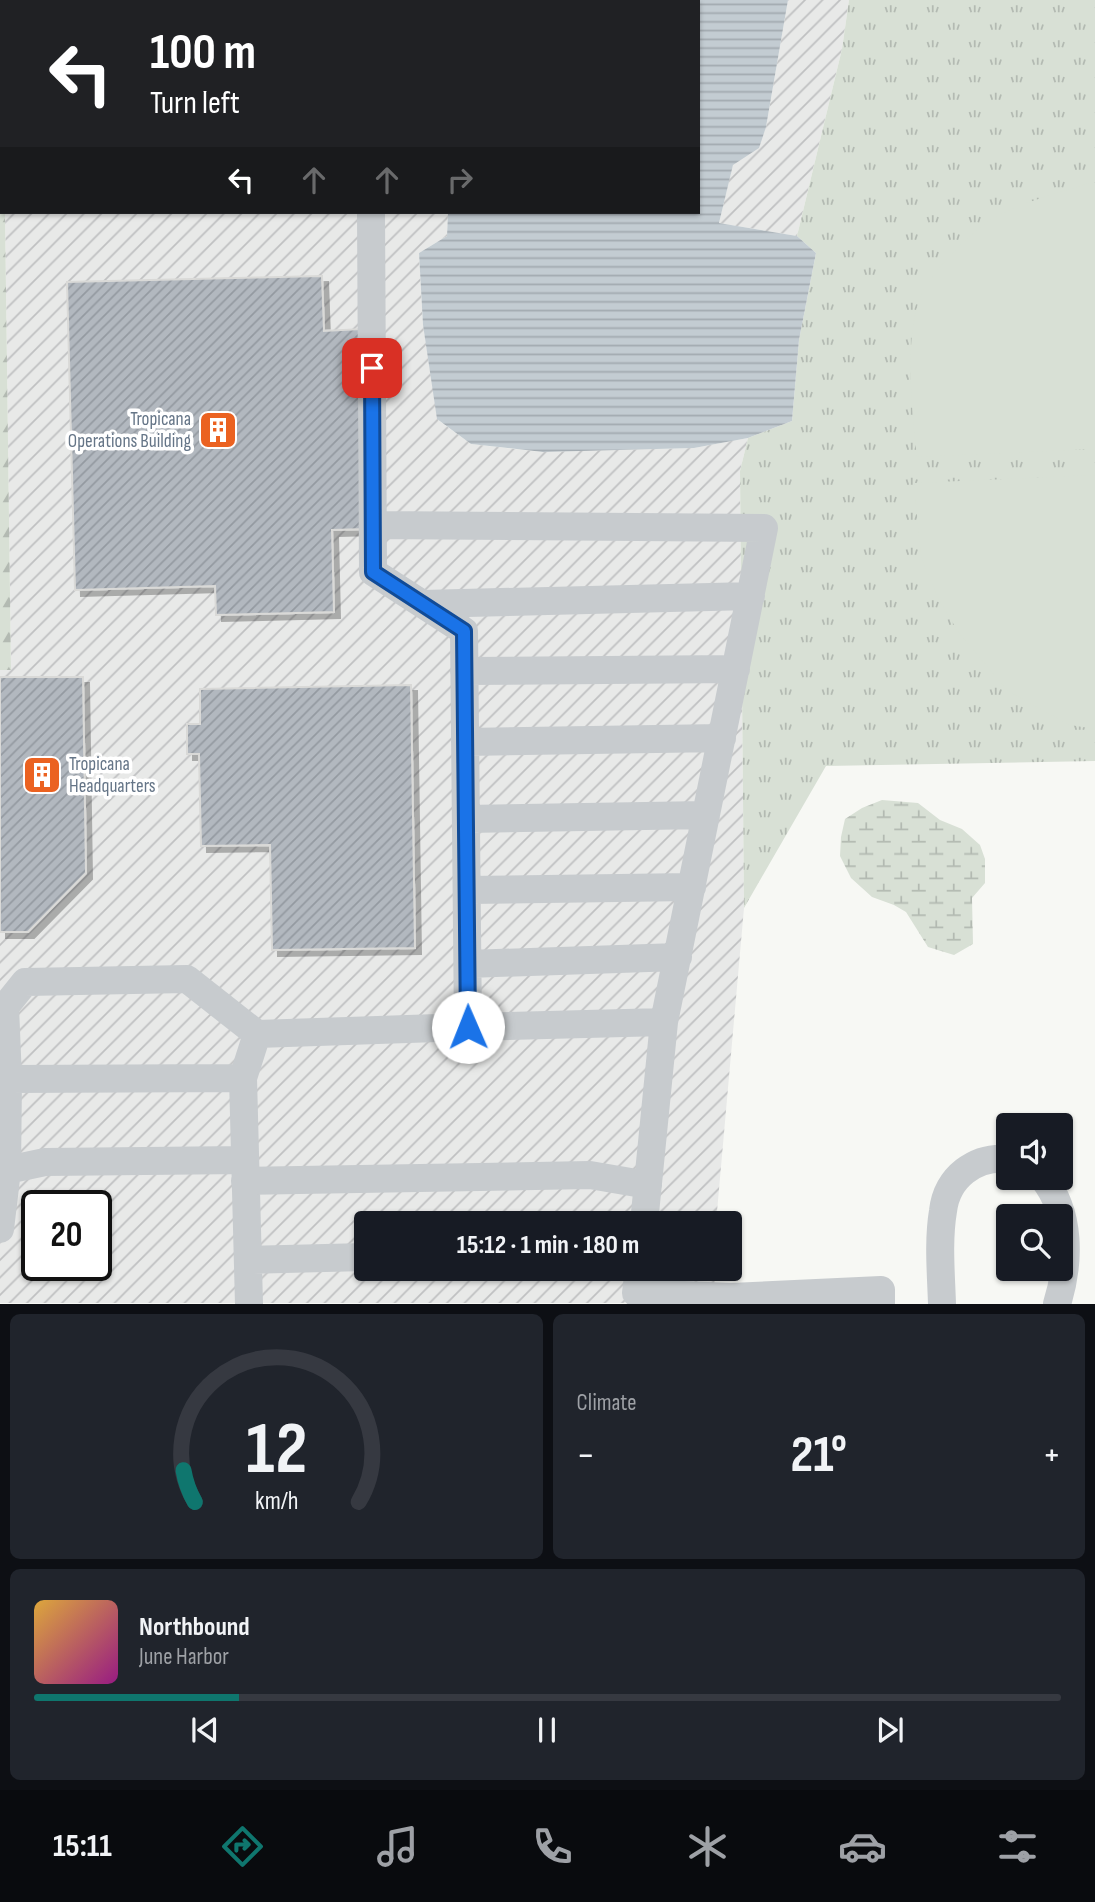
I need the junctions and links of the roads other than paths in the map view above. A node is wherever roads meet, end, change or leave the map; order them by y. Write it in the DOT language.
graph roads {
  1 [pos="371,214"];
  2 [pos="373,525"];
  3 [pos="751,596"];
  4 [pos="423,604"];
  5 [pos="736,669"];
  6 [pos="464,671"];
  7 [pos="722,738"];
  8 [pos="465,743"];
  9 [pos="706,815"];
  10 [pos="466,819"];
  11 [pos="692,887"];
  12 [pos="467,890"];
  13 [pos="678,957"];
  14 [pos="468,964"];
  15 [pos="664,1022"];
  16 [pos="468,1027"];
  17 [pos="257,1034"];
  18 [pos="243,1078"];
  19 [pos="8,1079"];
  20 [pos="996,1159"];
  21 [pos="244,1170"];
  22 [pos="4,1171"];
  23 [pos="648,1185"];
  24 [pos="1051,1190"];
  25 [pos="645,1211"];
  26 [pos="0,1229"];
  27 [pos="354,1257"];
  28 [pos="248,1260"];
  29 [pos="637,1288"];
  30 [pos="753,1300"];
  31 [pos="249,1304"];
  32 [pos="881,1304"];
  33 [pos="942,1304"];
  34 [pos="1056,1304"];
  1 -- 2 [label="street"];
  2 -- 3 [label="street"];
  2 -- 4 [label="street"];
  3 -- 4 [label="street"];
  3 -- 5 [label="street"];
  4 -- 6 [label="street"];
  5 -- 6 [label="street"];
  5 -- 7 [label="street"];
  6 -- 8 [label="street"];
  7 -- 8 [label="street"];
  7 -- 9 [label="street"];
  8 -- 10 [label="street"];
  9 -- 10 [label="street"];
  9 -- 11 [label="street"];
  10 -- 12 [label="street"];
  11 -- 12 [label="street"];
  11 -- 13 [label="street"];
  12 -- 14 [label="street"];
  13 -- 14 [label="street"];
  13 -- 15 [label="street"];
  14 -- 16 [label="street"];
  15 -- 16 [label="street"];
  15 -- 23 [label="street"];
  16 -- 17 [label="street"];
  17 -- 18 [label="street"];
  17 -- 19 [label="street"];
  18 -- 19 [label="street"];
  18 -- 21 [label="street"];
  19 -- 22 [label="street"];
  20 -- 33 [label="street"];
  21 -- 22 [label="street"];
  21 -- 23 [label="street"];
  21 -- 28 [label="street"];
  22 -- 26 [label="street"];
  23 -- 25 [label="street"];
  24 -- 34 [label="street"];
  27 -- 28 [label="street"];
  28 -- 31 [label="street"];
  29 -- 30 [label="street"];
  30 -- 32 [label="street"];
}
